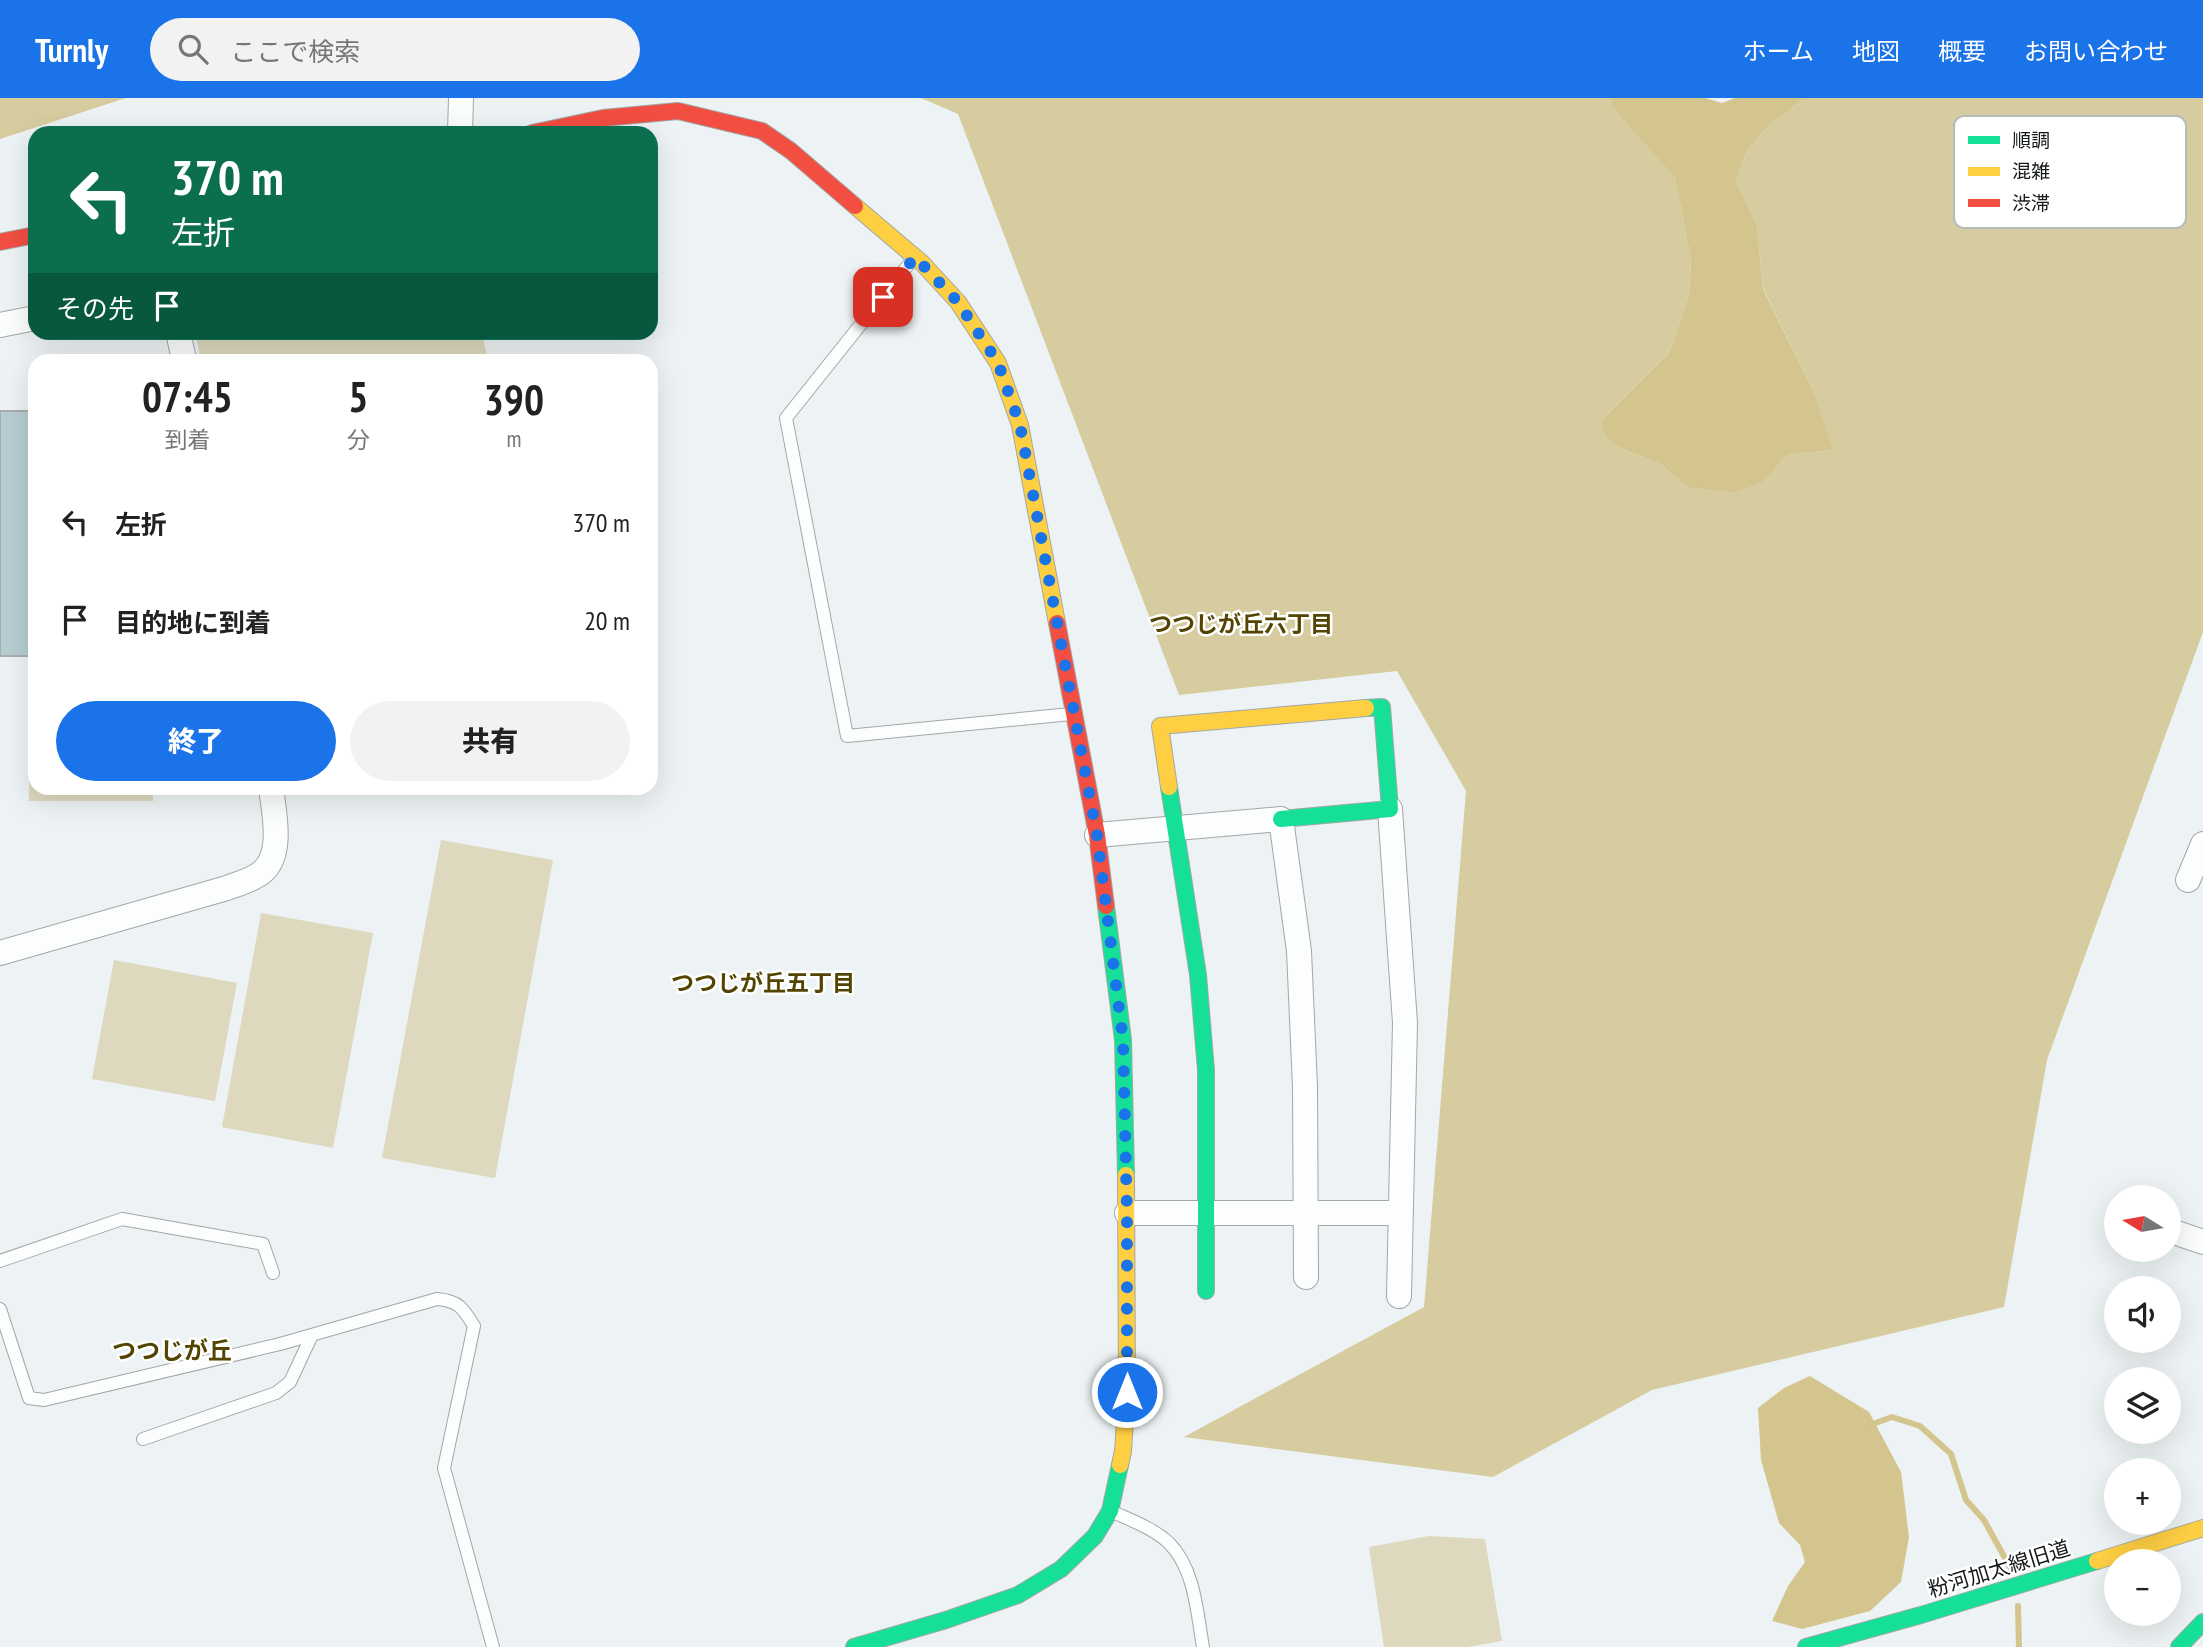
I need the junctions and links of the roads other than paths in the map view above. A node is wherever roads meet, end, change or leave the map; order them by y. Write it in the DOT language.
graph roads {
  1 [pos="461,98"];
  2 [pos="460,126"];
  3 [pos="565,126"];
  4 [pos="28,236"];
  5 [pos="0,242"];
  6 [pos="915,257"];
  7 [pos="28,319"];
  8 [pos="0,325"];
  9 [pos="1075,713"];
  10 [pos="272,795"];
  11 [pos="1390,809"];
  12 [pos="1281,819"];
  13 [pos="1175,828"];
  14 [pos="1097,835"];
  15 [pos="2203,844"];
  16 [pos="2188,880"];
  17 [pos="0,953"];
  18 [pos="1127,1213"];
  19 [pos="1207,1213"];
  20 [pos="1306,1213"];
  21 [pos="1400,1213"];
  22 [pos="2181,1234"];
  23 [pos="2203,1242"];
  24 [pos="0,1261"];
  25 [pos="274,1273"];
  26 [pos="1306,1277"];
  27 [pos="1206,1292"];
  28 [pos="1399,1296"];
  29 [pos="0,1308"];
  30 [pos="312,1335"];
  31 [pos="143,1439"];
  32 [pos="1110,1511"];
  33 [pos="2203,1528"];
  34 [pos="2182,1535"];
  35 [pos="2203,1543"];
  36 [pos="2203,1622"];
  37 [pos="493,1647"];
  38 [pos="854,1647"];
  39 [pos="1203,1647"];
  40 [pos="1806,1647"];
  41 [pos="2179,1647"];
  1 -- 2 [label="street"];
  3 -- 6 [label="street"];
  4 -- 5 [label="street"];
  6 -- 9 [label="street"];
  6 -- 9 [label="lane"];
  7 -- 8 [label="street"];
  9 -- 14 [label="street"];
  10 -- 17 [label="street"];
  11 -- 12 [label="street"];
  11 -- 13 [label="street"];
  11 -- 21 [label="street"];
  12 -- 13 [label="street"];
  12 -- 20 [label="street"];
  13 -- 14 [label="street"];
  13 -- 19 [label="street"];
  14 -- 18 [label="street"];
  15 -- 16 [label="street"];
  18 -- 19 [label="street"];
  18 -- 32 [label="street"];
  19 -- 20 [label="street"];
  19 -- 27 [label="street"];
  20 -- 21 [label="street"];
  20 -- 26 [label="street"];
  21 -- 28 [label="street"];
  22 -- 23 [label="street"];
  24 -- 25 [label="lane"];
  29 -- 30 [label="lane"];
  30 -- 31 [label="lane"];
  30 -- 37 [label="lane"];
  32 -- 38 [label="street"];
  32 -- 39 [label="lane"];
  33 -- 34 [label="street, 粉河加太線旧道"];
  34 -- 35 [label="street"];
  34 -- 40 [label="street, 粉河加太線旧道"];
  36 -- 41 [label="street"];
}
